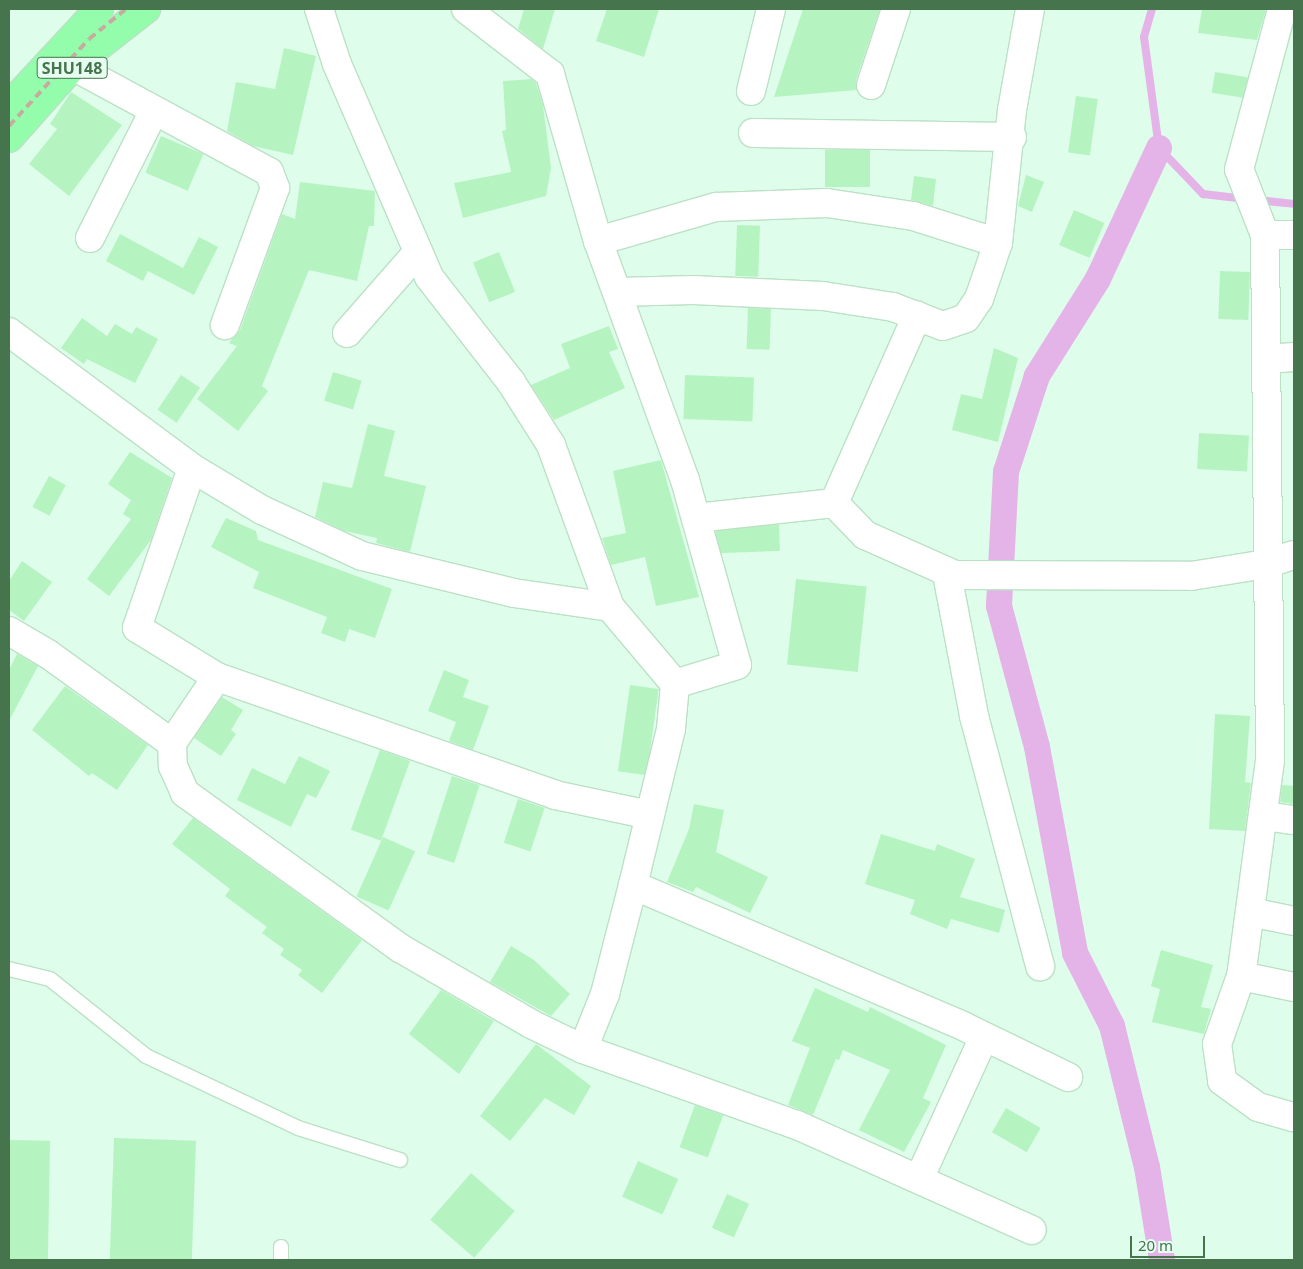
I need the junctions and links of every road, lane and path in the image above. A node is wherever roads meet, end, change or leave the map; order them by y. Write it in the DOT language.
graph roads {
  1 [pos="100,9"];
  2 [pos="146,9"];
  3 [pos="319,9"];
  4 [pos="466,9"];
  5 [pos="771,9"];
  6 [pos="896,9"];
  7 [pos="1030,9"];
  8 [pos="1282,9"];
  9 [pos="73,66"];
  10 [pos="871,85"];
  11 [pos="751,91"];
  12 [pos="11,102"];
  13 [pos="153,112"];
  14 [pos="753,133"];
  15 [pos="1012,137"];
  16 [pos="9,138"];
  17 [pos="1265,235"];
  18 [pos="1294,235"];
  19 [pos="90,238"];
  20 [pos="598,240"];
  21 [pos="998,243"];
  22 [pos="418,252"];
  23 [pos="617,292"];
  24 [pos="917,316"];
  25 [pos="225,325"];
  26 [pos="348,333"];
  27 [pos="12,339"];
  28 [pos="1294,357"];
  29 [pos="1266,359"];
  30 [pos="192,468"];
  31 [pos="834,503"];
  32 [pos="696,518"];
  33 [pos="1294,555"];
  34 [pos="1266,564"];
  35 [pos="951,575"];
  36 [pos="610,607"];
  37 [pos="9,631"];
  38 [pos="217,677"];
  39 [pos="675,684"];
  40 [pos="172,744"];
  41 [pos="1282,761"];
  42 [pos="650,815"];
  43 [pos="1264,816"];
  44 [pos="1294,820"];
  45 [pos="633,885"];
  46 [pos="1250,912"];
  47 [pos="1294,921"];
  48 [pos="1040,966"];
  49 [pos="9,969"];
  50 [pos="1241,976"];
  51 [pos="1294,987"];
  52 [pos="984,1036"];
  53 [pos="583,1049"];
  54 [pos="1068,1077"];
  55 [pos="1294,1117"];
  56 [pos="400,1160"];
  57 [pos="919,1179"];
  58 [pos="1032,1230"];
  1 -- 12 [label="highway, SHU148"];
  2 -- 9 [label="highway, SHU148"];
  3 -- 22 [label="street"];
  4 -- 20 [label="street"];
  5 -- 11 [label="street"];
  6 -- 10 [label="street"];
  7 -- 15 [label="street"];
  8 -- 17 [label="street"];
  9 -- 13 [label="street"];
  9 -- 16 [label="highway, SHU148"];
  13 -- 19 [label="street"];
  13 -- 25 [label="street"];
  14 -- 15 [label="street"];
  15 -- 21 [label="street"];
  17 -- 18 [label="street"];
  17 -- 29 [label="street"];
  20 -- 21 [label="street"];
  20 -- 23 [label="street"];
  21 -- 24 [label="street"];
  22 -- 26 [label="street"];
  22 -- 36 [label="street"];
  23 -- 24 [label="street"];
  23 -- 32 [label="street"];
  24 -- 31 [label="street"];
  27 -- 30 [label="street"];
  28 -- 29 [label="street"];
  29 -- 34 [label="street"];
  30 -- 36 [label="street"];
  30 -- 38 [label="street"];
  31 -- 32 [label="street"];
  31 -- 35 [label="street"];
  32 -- 39 [label="street"];
  33 -- 34 [label="street"];
  34 -- 35 [label="street"];
  34 -- 41 [label="street"];
  35 -- 48 [label="street"];
  36 -- 39 [label="street"];
  37 -- 40 [label="street"];
  38 -- 40 [label="street"];
  38 -- 42 [label="street"];
  39 -- 42 [label="street"];
  40 -- 53 [label="street"];
  41 -- 43 [label="street"];
  42 -- 45 [label="street"];
  43 -- 44 [label="street"];
  43 -- 46 [label="street"];
  45 -- 52 [label="street"];
  45 -- 53 [label="street"];
  46 -- 47 [label="street"];
  46 -- 50 [label="street"];
  49 -- 56 [label="lane"];
  50 -- 51 [label="street"];
  50 -- 55 [label="street"];
  52 -- 54 [label="street"];
  52 -- 57 [label="street"];
  53 -- 57 [label="street"];
  57 -- 58 [label="street"];
}
